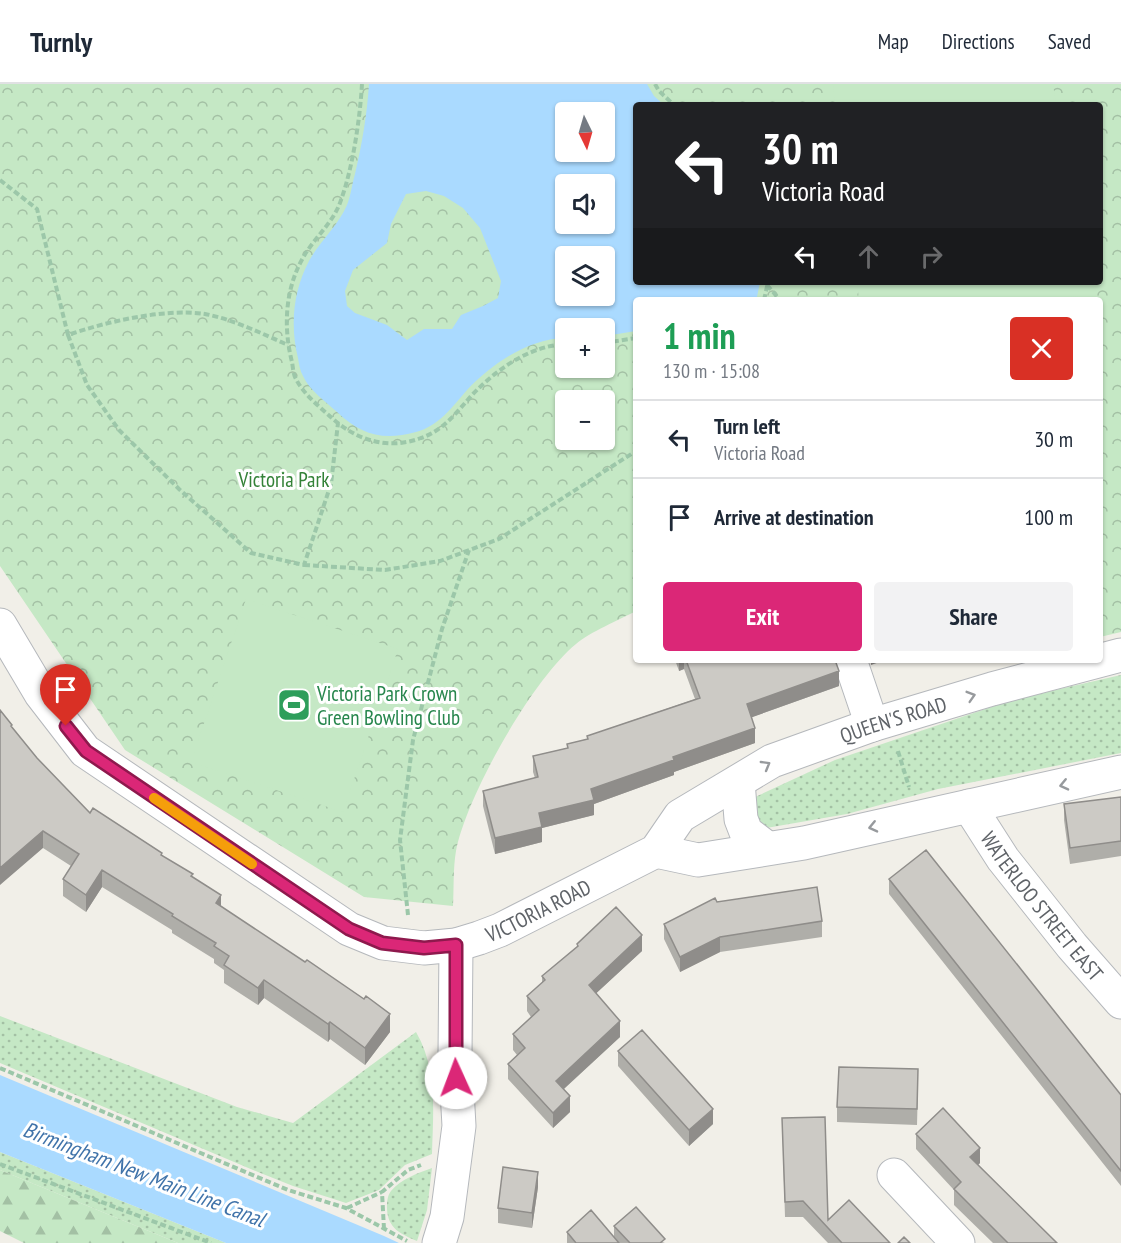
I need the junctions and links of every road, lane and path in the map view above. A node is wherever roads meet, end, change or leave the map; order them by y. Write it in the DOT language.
graph roads {
  1 [pos="362,84"];
  2 [pos="655,84"];
  3 [pos="671,102"];
  4 [pos="0,180"];
  5 [pos="769,285"];
  6 [pos="778,297"];
  7 [pos="68,336"];
  8 [pos="633,339"];
  9 [pos="615,342"];
  10 [pos="288,345"];
  11 [pos="555,346"];
  12 [pos="338,423"];
  13 [pos="633,453"];
  14 [pos="469,550"];
  15 [pos="304,565"];
  16 [pos="0,626"];
  17 [pos="1121,655"];
  18 [pos="1103,660"];
  19 [pos="851,663"];
  20 [pos="1091,663"];
  21 [pos="872,725"];
  22 [pos="1121,772"];
  23 [pos="738,782"];
  24 [pos="969,806"];
  25 [pos="680,816"];
  26 [pos="918,816"];
  27 [pos="767,848"];
  28 [pos="656,851"];
  29 [pos="408,915"];
  30 [pos="456,945"];
  31 [pos="1121,1002"];
  32 [pos="0,1068"];
  33 [pos="424,1163"];
  34 [pos="0,1164"];
  35 [pos="894,1175"];
  36 [pos="382,1192"];
  37 [pos="346,1208"];
  38 [pos="384,1230"];
  39 [pos="443,1230"];
  40 [pos="211,1243"];
  41 [pos="411,1243"];
  42 [pos="958,1243"];
  1 -- 10 [label="path"];
  2 -- 3 [label="path"];
  4 -- 7 [label="path"];
  5 -- 6 [label="path"];
  7 -- 10 [label="path"];
  7 -- 15 [label="path"];
  8 -- 9 [label="path"];
  10 -- 12 [label="path"];
  11 -- 12 [label="path"];
  12 -- 15 [label="path"];
  13 -- 14 [label="path"];
  14 -- 15 [label="path"];
  14 -- 29 [label="path"];
  16 -- 30 [label="street, VICTORIA ROAD"];
  18 -- 17 [label="street, QUEEN'S ROAD, one-way"];
  19 -- 21 [label="street"];
  21 -- 20 [label="street, QUEEN'S ROAD, one-way"];
  23 -- 21 [label="street, QUEEN'S ROAD, one-way"];
  21 -- 26 [label="path"];
  22 -- 24 [label="street, one-way"];
  23 -- 25 [label="street, QUEEN'S ROAD"];
  23 -- 27 [label="street"];
  24 -- 26 [label="street"];
  24 -- 31 [label="street, WATERLOO STREET EAST"];
  25 -- 28 [label="street, VICTORIA ROAD"];
  26 -- 27 [label="street, one-way"];
  27 -- 28 [label="street"];
  28 -- 30 [label="street, VICTORIA ROAD"];
  30 -- 39 [label="street"];
  32 -- 37 [label="path"];
  33 -- 36 [label="path"];
  34 -- 40 [label="path"];
  35 -- 42 [label="street"];
  36 -- 37 [label="path"];
  36 -- 38 [label="path"];
  37 -- 38 [label="path"];
  38 -- 41 [label="path"];
}
